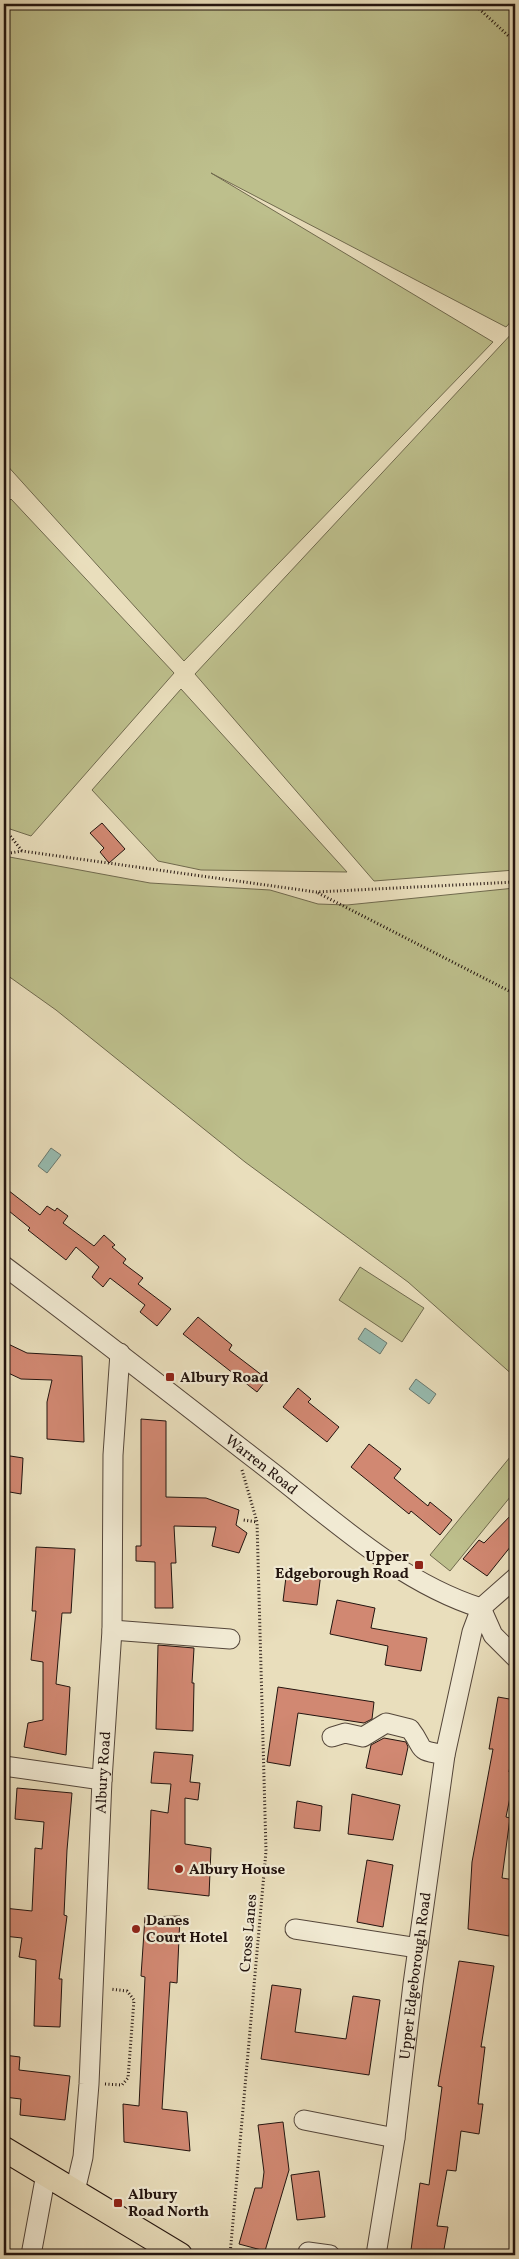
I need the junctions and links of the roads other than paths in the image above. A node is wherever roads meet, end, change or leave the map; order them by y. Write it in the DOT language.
graph roads {
  1 [pos="7,1276"];
  2 [pos="120,1352"];
  3 [pos="515,1578"];
  4 [pos="481,1608"];
  5 [pos="112,1630"];
  6 [pos="230,1639"];
  7 [pos="515,1657"];
  8 [pos="332,1738"];
  9 [pos="445,1755"];
  10 [pos="4,1766"];
  11 [pos="102,1780"];
  12 [pos="295,1929"];
  13 [pos="418,1948"];
  14 [pos="304,2120"];
  15 [pos="395,2138"];
  16 [pos="4,2149"];
  17 [pos="46,2174"];
  18 [pos="75,2191"];
  19 [pos="308,2252"];
  20 [pos="31,2255"];
  21 [pos="180,2255"];
  22 [pos="330,2255"];
  23 [pos="376,2255"];
  1 -- 2 [label="street, Warren Road"];
  2 -- 4 [label="street, Warren Road"];
  2 -- 5 [label="street, Albury Road"];
  3 -- 4 [label="street"];
  4 -- 7 [label="street"];
  4 -- 9 [label="street, Upper Edgeborough Road"];
  5 -- 6 [label="street"];
  5 -- 11 [label="street, Albury Road"];
  8 -- 9 [label="street"];
  9 -- 13 [label="street, Upper Edgeborough Road"];
  10 -- 11 [label="street"];
  11 -- 18 [label="street, Albury Road"];
  12 -- 13 [label="street"];
  13 -- 15 [label="street, Upper Edgeborough Road"];
  14 -- 15 [label="street"];
  15 -- 23 [label="street, Upper Edgeborough Road"];
  16 -- 17 [label="main road"];
  17 -- 18 [label="main road"];
  17 -- 20 [label="street"];
  18 -- 21 [label="main road"];
  19 -- 22 [label="street"];
}
